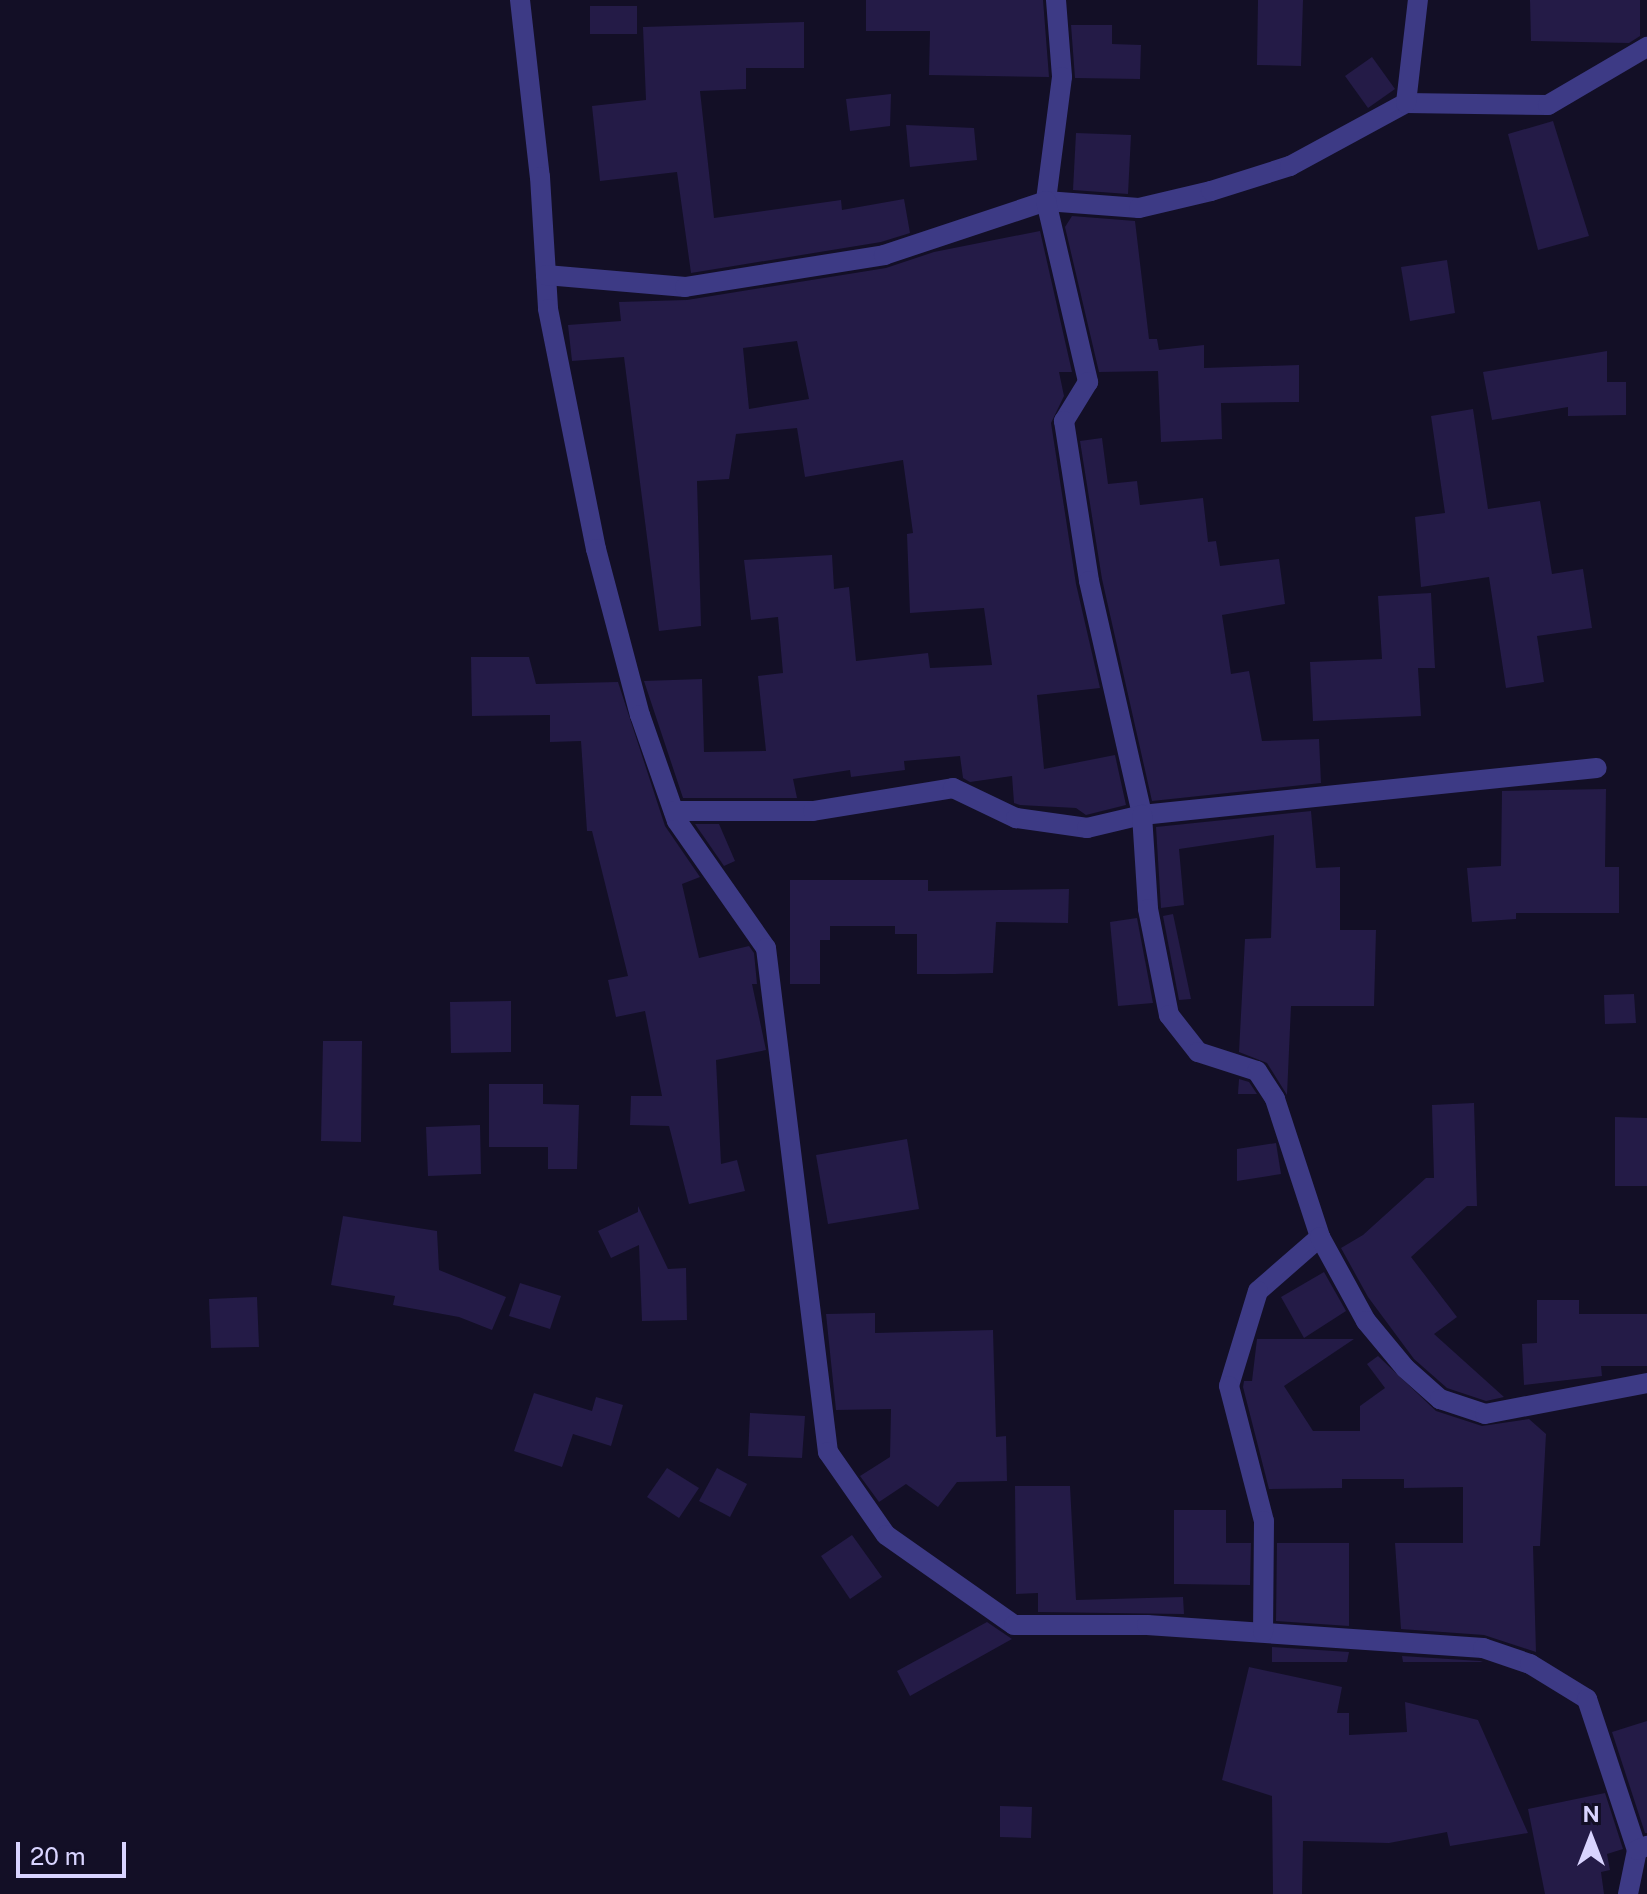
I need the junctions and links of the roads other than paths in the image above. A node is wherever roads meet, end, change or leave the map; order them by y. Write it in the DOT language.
graph roads {
  1 [pos="520,0"];
  2 [pos="1056,0"];
  3 [pos="1418,0"];
  4 [pos="1647,47"];
  5 [pos="1406,103"];
  6 [pos="1046,201"];
  7 [pos="546,275"];
  8 [pos="1597,768"];
  9 [pos="674,811"];
  10 [pos="1142,815"];
  11 [pos="1320,1237"];
  12 [pos="1647,1383"];
  13 [pos="1263,1632"];
  14 [pos="1642,1848"];
  15 [pos="1628,1894"];
  1 -- 7 [label="street"];
  2 -- 6 [label="street"];
  3 -- 5 [label="street"];
  4 -- 5 [label="street"];
  5 -- 6 [label="street"];
  6 -- 7 [label="street"];
  6 -- 10 [label="street"];
  7 -- 9 [label="street"];
  8 -- 10 [label="street"];
  9 -- 10 [label="street"];
  9 -- 13 [label="street"];
  10 -- 11 [label="street"];
  11 -- 12 [label="street"];
  11 -- 13 [label="street"];
  13 -- 14 [label="street"];
  14 -- 15 [label="street"];
}
